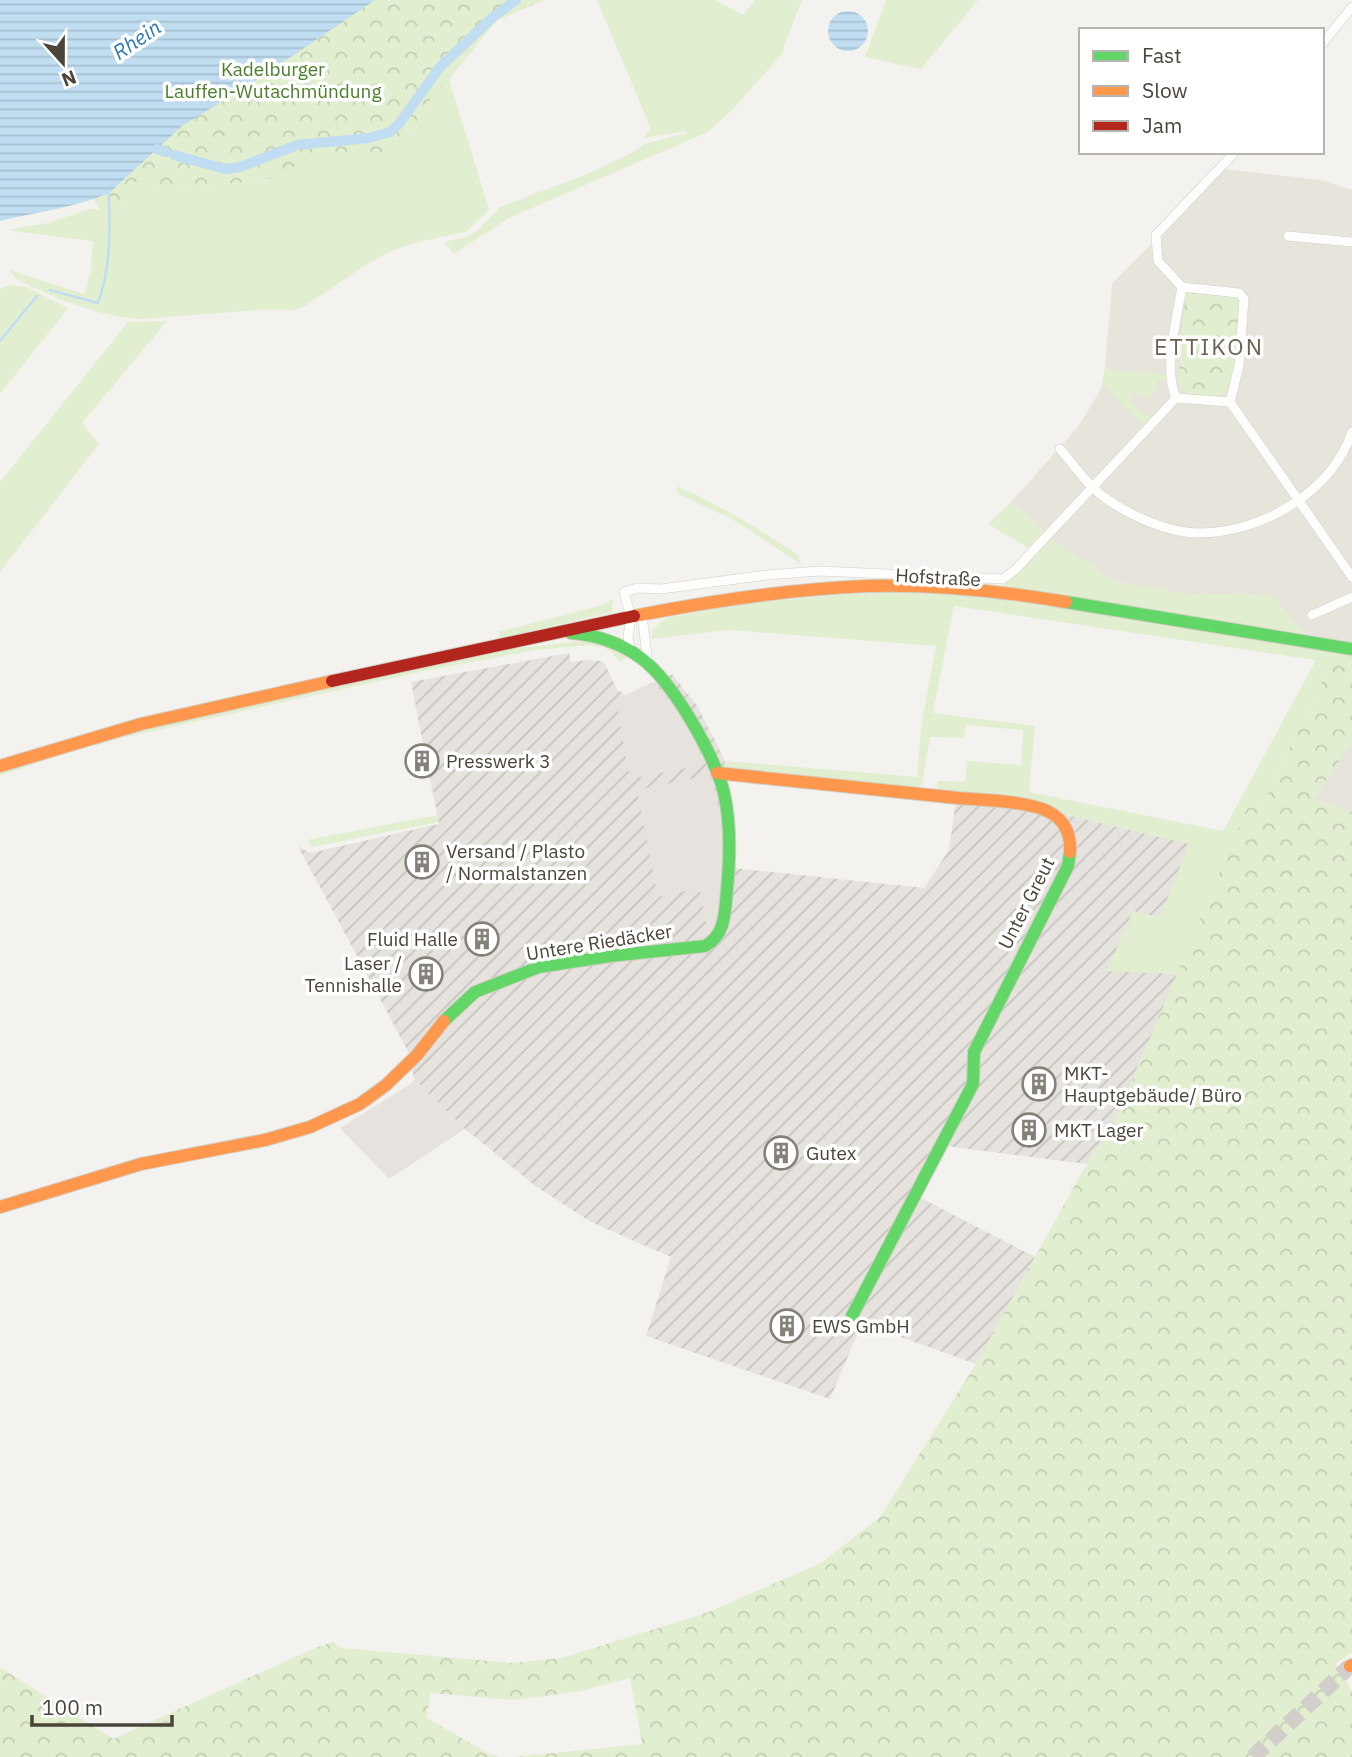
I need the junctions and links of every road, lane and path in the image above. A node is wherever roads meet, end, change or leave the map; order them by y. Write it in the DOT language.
graph roads {
  1 [pos="1352,7"];
  2 [pos="1324,42"];
  3 [pos="1232,154"];
  4 [pos="1288,236"];
  5 [pos="1352,242"];
  6 [pos="1182,287"];
  7 [pos="1176,398"];
  8 [pos="1230,402"];
  9 [pos="1352,432"];
  10 [pos="1060,449"];
  11 [pos="1093,486"];
  12 [pos="1298,500"];
  13 [pos="1352,577"];
  14 [pos="1352,597"];
  15 [pos="1312,615"];
  16 [pos="636,616"];
  17 [pos="561,631"];
  18 [pos="1352,649"];
  19 [pos="631,654"];
  20 [pos="648,664"];
  21 [pos="0,766"];
  22 [pos="717,773"];
  23 [pos="0,1207"];
  24 [pos="852,1316"];
  1 -- 2 [label="street"];
  3 -- 6 [label="street"];
  4 -- 5 [label="street"];
  6 -- 7 [label="street"];
  6 -- 8 [label="street"];
  7 -- 8 [label="street"];
  7 -- 11 [label="street, Hofstraße"];
  8 -- 12 [label="street"];
  9 -- 12 [label="street"];
  10 -- 11 [label="street"];
  11 -- 12 [label="street"];
  11 -- 16 [label="street, Hofstraße"];
  12 -- 13 [label="street"];
  14 -- 15 [label="street"];
  16 -- 17 [label="street"];
  16 -- 18 [label="street"];
  16 -- 19 [label="street"];
  16 -- 20 [label="street, Untere Riedäcker"];
  17 -- 19 [label="street, Untere Riedäcker"];
  17 -- 21 [label="street"];
  19 -- 20 [label="street, Untere Riedäcker"];
  20 -- 22 [label="street, Untere Riedäcker"];
  22 -- 23 [label="street, Untere Riedäcker"];
  22 -- 24 [label="street, Unter Greut"];
}
